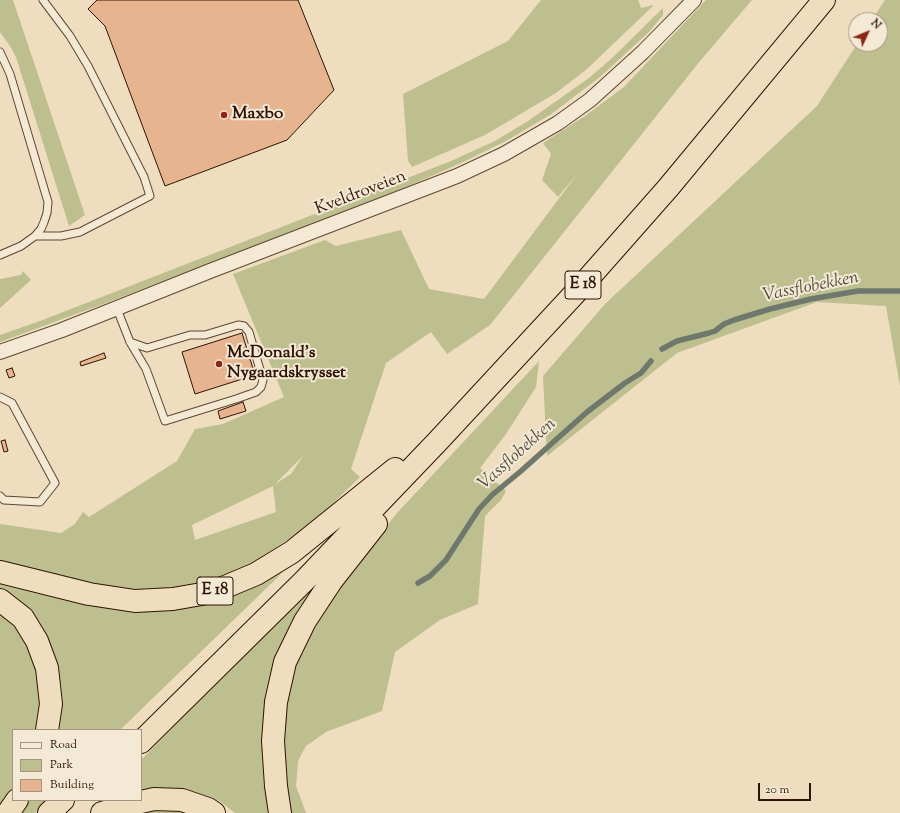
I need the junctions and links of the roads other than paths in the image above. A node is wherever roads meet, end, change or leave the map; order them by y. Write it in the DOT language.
graph roads {
  1 [pos="43,0"];
  2 [pos="694,0"];
  3 [pos="810,0"];
  4 [pos="824,0"];
  5 [pos="0,52"];
  6 [pos="35,236"];
  7 [pos="0,255"];
  8 [pos="117,309"];
  9 [pos="130,342"];
  10 [pos="0,352"];
  11 [pos="0,397"];
  12 [pos="438,441"];
  13 [pos="395,469"];
  14 [pos="0,496"];
  15 [pos="0,572"];
  16 [pos="0,600"];
  17 [pos="47,729"];
  18 [pos="137,729"];
  19 [pos="142,741"];
  20 [pos="16,801"];
  21 [pos="62,801"];
  22 [pos="79,801"];
  23 [pos="8,813"];
  24 [pos="49,813"];
  25 [pos="66,813"];
  26 [pos="102,813"];
  27 [pos="214,813"];
  28 [pos="280,813"];
  1 -- 6 [label="lane"];
  2 -- 8 [label="street, Kveldroveien"];
  3 -- 13 [label="highway, E 18"];
  4 -- 12 [label="highway, E 18"];
  5 -- 6 [label="lane"];
  6 -- 7 [label="lane"];
  8 -- 9 [label="lane"];
  8 -- 10 [label="street, Kveldroveien"];
  9 -- 9 [label="lane"];
  11 -- 14 [label="lane"];
  12 -- 19 [label="highway, E 18"];
  12 -- 28 [label="highway, E 18"];
  13 -- 15 [label="highway, E 18"];
  13 -- 18 [label="highway, E 18"];
  16 -- 17 [label="highway"];
  20 -- 23 [label="highway"];
  21 -- 24 [label="highway"];
  22 -- 25 [label="highway"];
  26 -- 27 [label="highway"];
}
